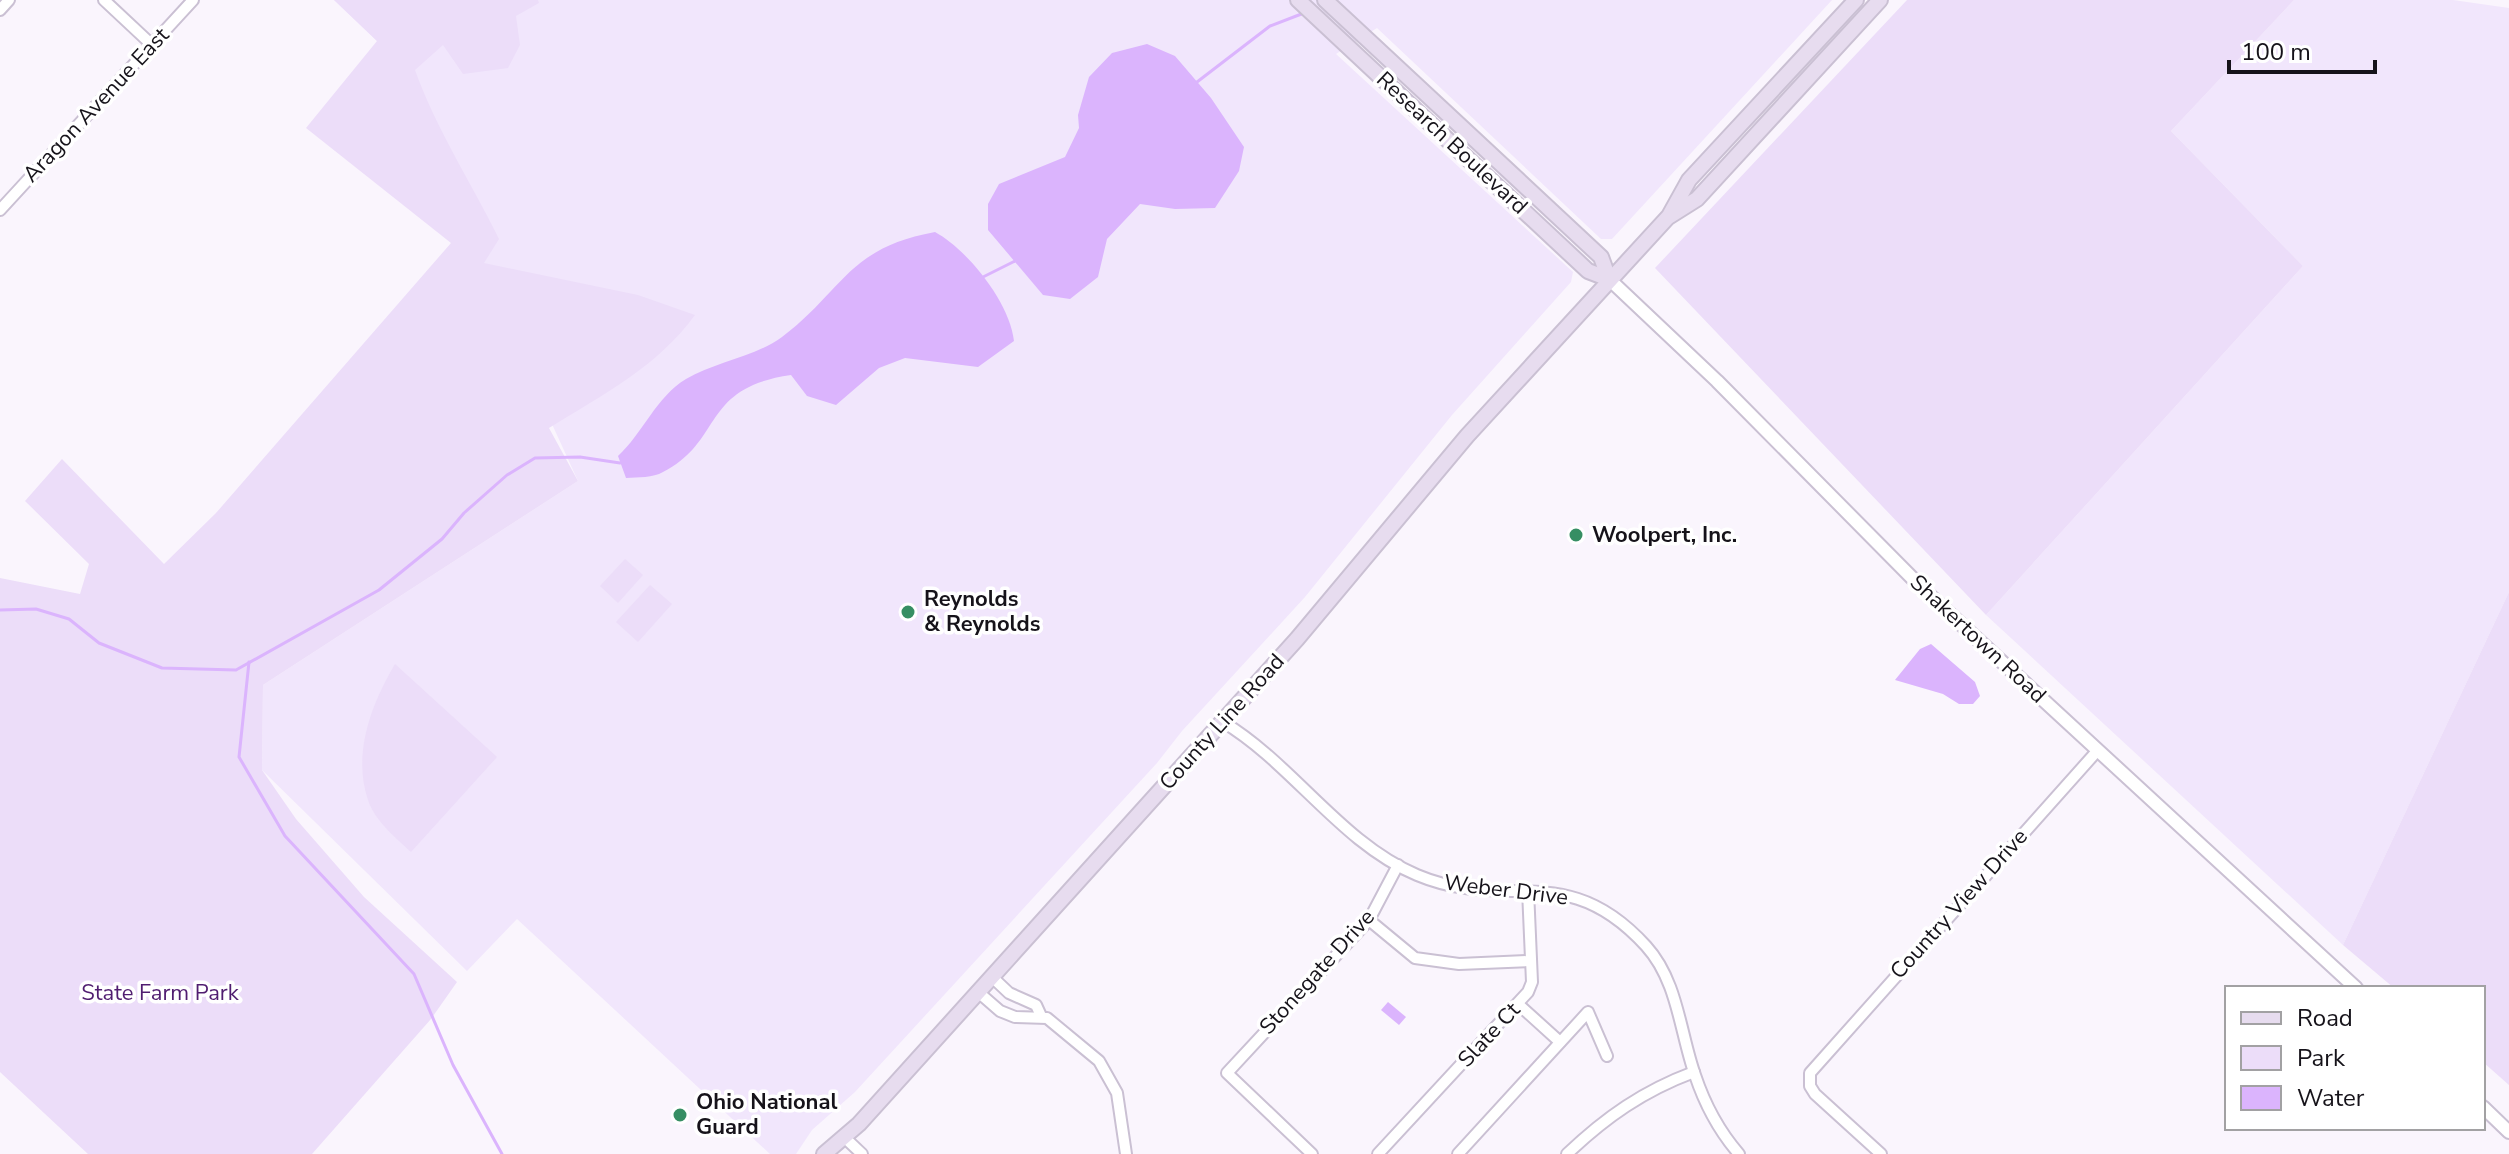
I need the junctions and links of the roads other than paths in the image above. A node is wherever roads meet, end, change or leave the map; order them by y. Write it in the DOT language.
graph roads {
  1 [pos="9,0"];
  2 [pos="104,0"];
  3 [pos="193,0"];
  4 [pos="1298,0"];
  5 [pos="1325,0"];
  6 [pos="1856,0"];
  7 [pos="1880,0"];
  8 [pos="0,10"];
  9 [pos="1838,19"];
  10 [pos="1851,32"];
  11 [pos="151,44"];
  12 [pos="0,210"];
  13 [pos="1669,216"];
  14 [pos="1609,279"];
  15 [pos="1223,722"];
  16 [pos="2098,750"];
  17 [pos="1398,865"];
  18 [pos="1528,890"];
  19 [pos="1369,920"];
  20 [pos="1529,961"];
  21 [pos="991,976"];
  22 [pos="2354,986"];
  23 [pos="977,991"];
  24 [pos="1518,1004"];
  25 [pos="1041,1016"];
  26 [pos="1560,1042"];
  27 [pos="1607,1056"];
  28 [pos="1694,1072"];
  29 [pos="2485,1109"];
  30 [pos="2509,1132"];
  31 [pos="843,1136"];
  32 [pos="824,1154"];
  33 [pos="862,1154"];
  34 [pos="1126,1154"];
  35 [pos="1312,1154"];
  36 [pos="1378,1154"];
  37 [pos="1458,1154"];
  38 [pos="1567,1154"];
  39 [pos="1739,1154"];
  40 [pos="1881,1154"];
  1 -- 8 [label="street"];
  2 -- 11 [label="street"];
  3 -- 11 [label="street, Aragon Avenue East"];
  4 -- 14 [label="main road, Research Boulevard"];
  5 -- 14 [label="main road, Research Boulevard"];
  6 -- 9 [label="main road"];
  7 -- 10 [label="main road"];
  9 -- 10 [label="main road"];
  9 -- 13 [label="main road"];
  10 -- 13 [label="main road"];
  11 -- 12 [label="street, Aragon Avenue East"];
  13 -- 14 [label="main road"];
  14 -- 15 [label="main road, County Line Road"];
  14 -- 16 [label="street, Shakertown Road"];
  15 -- 17 [label="street, Weber Drive"];
  15 -- 21 [label="main road, County Line Road"];
  16 -- 22 [label="street, Shakertown Road"];
  16 -- 40 [label="street, Country View Drive"];
  17 -- 18 [label="street, Weber Drive"];
  17 -- 19 [label="street, Stonegate Drive"];
  18 -- 20 [label="street, Slate Ct"];
  18 -- 28 [label="street, Weber Drive"];
  19 -- 20 [label="street"];
  19 -- 35 [label="street, Stonegate Drive"];
  20 -- 24 [label="street, Slate Ct"];
  21 -- 23 [label="main road, County Line Road"];
  21 -- 25 [label="street"];
  23 -- 25 [label="street"];
  23 -- 31 [label="main road, County Line Road"];
  24 -- 26 [label="street"];
  24 -- 36 [label="street, Slate Ct"];
  25 -- 34 [label="street"];
  26 -- 27 [label="street"];
  26 -- 37 [label="street"];
  28 -- 38 [label="street"];
  28 -- 39 [label="street, Weber Drive"];
  29 -- 30 [label="street"];
  31 -- 32 [label="main road, County Line Road"];
  31 -- 33 [label="street"];
}
